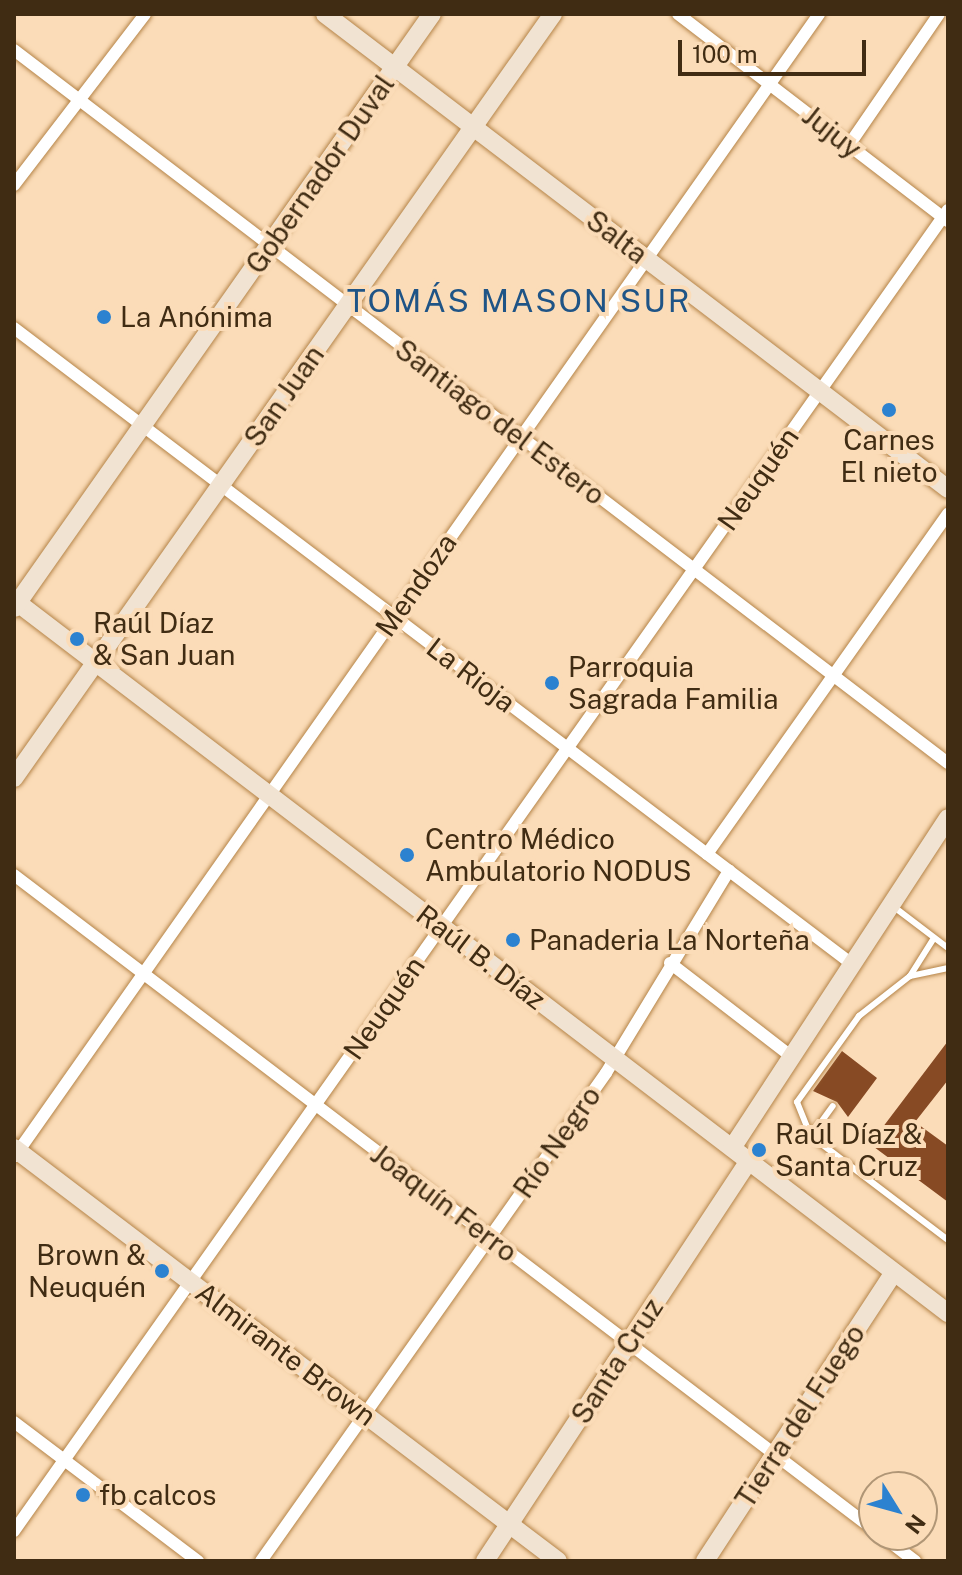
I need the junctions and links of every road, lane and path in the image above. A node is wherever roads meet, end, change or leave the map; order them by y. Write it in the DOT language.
graph roads {
  1 [pos="145,14"];
  2 [pos="325,14"];
  3 [pos="432,14"];
  4 [pos="553,14"];
  5 [pos="678,14"];
  6 [pos="819,14"];
  7 [pos="939,14"];
  8 [pos="14,50"];
  9 [pos="395,67"];
  10 [pos="770,84"];
  11 [pos="79,100"];
  12 [pos="474,127"];
  13 [pos="849,145"];
  14 [pos="14,185"];
  15 [pos="946,216"];
  16 [pos="269,245"];
  17 [pos="647,259"];
  18 [pos="348,305"];
  19 [pos="14,328"];
  20 [pos="820,391"];
  21 [pos="143,425"];
  22 [pos="520,437"];
  23 [pos="221,485"];
  24 [pos="948,489"];
  25 [pos="948,514"];
  26 [pos="694,569"];
  27 [pos="15,604"];
  28 [pos="394,616"];
  29 [pos="96,662"];
  30 [pos="833,676"];
  31 [pos="567,748"];
  32 [pos="948,763"];
  33 [pos="14,778"];
  34 [pos="269,795"];
  35 [pos="948,818"];
  36 [pos="707,854"];
  37 [pos="729,871"];
  38 [pos="14,875"];
  39 [pos="891,905"];
  40 [pos="441,926"];
  41 [pos="934,938"];
  42 [pos="948,948"];
  43 [pos="670,963"];
  44 [pos="852,964"];
  45 [pos="948,968"];
  46 [pos="143,974"];
  47 [pos="910,976"];
  48 [pos="613,1057"];
  49 [pos="792,1057"];
  50 [pos="317,1106"];
  51 [pos="833,1106"];
  52 [pos="811,1136"];
  53 [pos="732,1148"];
  54 [pos="16,1152"];
  55 [pos="749,1161"];
  56 [pos="490,1237"];
  57 [pos="948,1240"];
  58 [pos="894,1272"];
  59 [pos="192,1283"];
  60 [pos="948,1313"];
  61 [pos="629,1343"];
  62 [pos="365,1414"];
  63 [pos="14,1422"];
  64 [pos="775,1454"];
  65 [pos="65,1460"];
  66 [pos="858,1518"];
  67 [pos="509,1524"];
  68 [pos="14,1531"];
  69 [pos="198,1561"];
  70 [pos="261,1561"];
  71 [pos="485,1561"];
  72 [pos="558,1561"];
  73 [pos="705,1561"];
  1 -- 11 [label="street"];
  2 -- 9 [label="street, Salta"];
  3 -- 9 [label="street, Gobernador Duval"];
  4 -- 12 [label="street, San Juan"];
  5 -- 10 [label="street, Jujuy"];
  6 -- 10 [label="street, Mendoza"];
  7 -- 13 [label="street"];
  8 -- 11 [label="street, Santiago del Estero"];
  9 -- 12 [label="street, Salta"];
  9 -- 16 [label="street, Gobernador Duval"];
  10 -- 13 [label="street, Jujuy"];
  10 -- 17 [label="street, Mendoza"];
  11 -- 14 [label="street"];
  11 -- 16 [label="street, Santiago del Estero"];
  12 -- 17 [label="street, Salta"];
  12 -- 18 [label="street, San Juan"];
  13 -- 15 [label="street, Jujuy"];
  15 -- 20 [label="street, Neuquén"];
  16 -- 18 [label="street, Santiago del Estero"];
  16 -- 21 [label="street, Gobernador Duval"];
  17 -- 20 [label="street, Salta"];
  17 -- 22 [label="street, Mendoza"];
  18 -- 22 [label="street, Santiago del Estero"];
  18 -- 23 [label="street, San Juan"];
  19 -- 21 [label="street, La Rioja"];
  20 -- 24 [label="street, Salta"];
  20 -- 26 [label="street, Neuquén"];
  21 -- 23 [label="street, La Rioja"];
  21 -- 27 [label="street, Gobernador Duval"];
  22 -- 26 [label="street, Santiago del Estero"];
  22 -- 28 [label="street, Mendoza"];
  23 -- 28 [label="street, La Rioja"];
  23 -- 29 [label="street, San Juan"];
  25 -- 30 [label="street"];
  26 -- 30 [label="street, Santiago del Estero"];
  26 -- 31 [label="street, Neuquén"];
  27 -- 29 [label="street, Raúl B. Díaz"];
  28 -- 31 [label="street, La Rioja"];
  28 -- 34 [label="street, Mendoza"];
  29 -- 33 [label="street, San Juan"];
  29 -- 34 [label="street, Raúl B. Díaz"];
  30 -- 32 [label="street, Santiago del Estero"];
  30 -- 36 [label="street"];
  31 -- 36 [label="street, La Rioja"];
  31 -- 40 [label="street, Neuquén"];
  34 -- 40 [label="street, Raúl B. Díaz"];
  34 -- 46 [label="street, Mendoza"];
  35 -- 39 [label="street"];
  36 -- 37 [label="street, La Rioja"];
  37 -- 43 [label="street, Río Negro"];
  37 -- 44 [label="street, La Rioja"];
  38 -- 46 [label="street, Joaquín Ferro"];
  39 -- 41 [label="lane"];
  39 -- 44 [label="street"];
  40 -- 48 [label="street, Raúl B. Díaz"];
  40 -- 50 [label="street, Neuquén"];
  41 -- 42 [label="lane"];
  41 -- 47 [label="lane"];
  43 -- 48 [label="street, Río Negro"];
  43 -- 49 [label="street"];
  44 -- 49 [label="street"];
  45 -- 47 [label="lane"];
  46 -- 50 [label="street, Joaquín Ferro"];
  46 -- 54 [label="street, Mendoza"];
  47 -- 52 [label="lane"];
  48 -- 53 [label="street, Raúl B. Díaz"];
  48 -- 56 [label="street, Río Negro"];
  49 -- 53 [label="street"];
  50 -- 56 [label="street, Joaquín Ferro"];
  50 -- 59 [label="street, Neuquén"];
  51 -- 52 [label="lane"];
  52 -- 57 [label="lane"];
  53 -- 55 [label="street, Raúl B. Díaz"];
  54 -- 59 [label="street, Almirante Brown"];
  55 -- 58 [label="street, Raúl B. Díaz"];
  55 -- 61 [label="street, Santa Cruz"];
  56 -- 61 [label="street, Joaquín Ferro"];
  56 -- 62 [label="street, Río Negro"];
  58 -- 60 [label="street, Raúl B. Díaz"];
  58 -- 64 [label="street, Tierra del Fuego"];
  59 -- 62 [label="street, Almirante Brown"];
  59 -- 65 [label="street, Neuquén"];
  61 -- 64 [label="street, Joaquín Ferro"];
  61 -- 67 [label="street, Santa Cruz"];
  62 -- 67 [label="street, Almirante Brown"];
  62 -- 70 [label="street, Río Negro"];
  63 -- 65 [label="street"];
  64 -- 66 [label="street, Joaquín Ferro"];
  64 -- 73 [label="street, Tierra del Fuego"];
  65 -- 68 [label="street, Neuquén"];
  65 -- 69 [label="street"];
  67 -- 71 [label="street, Santa Cruz"];
  67 -- 72 [label="street, Almirante Brown"];
}
